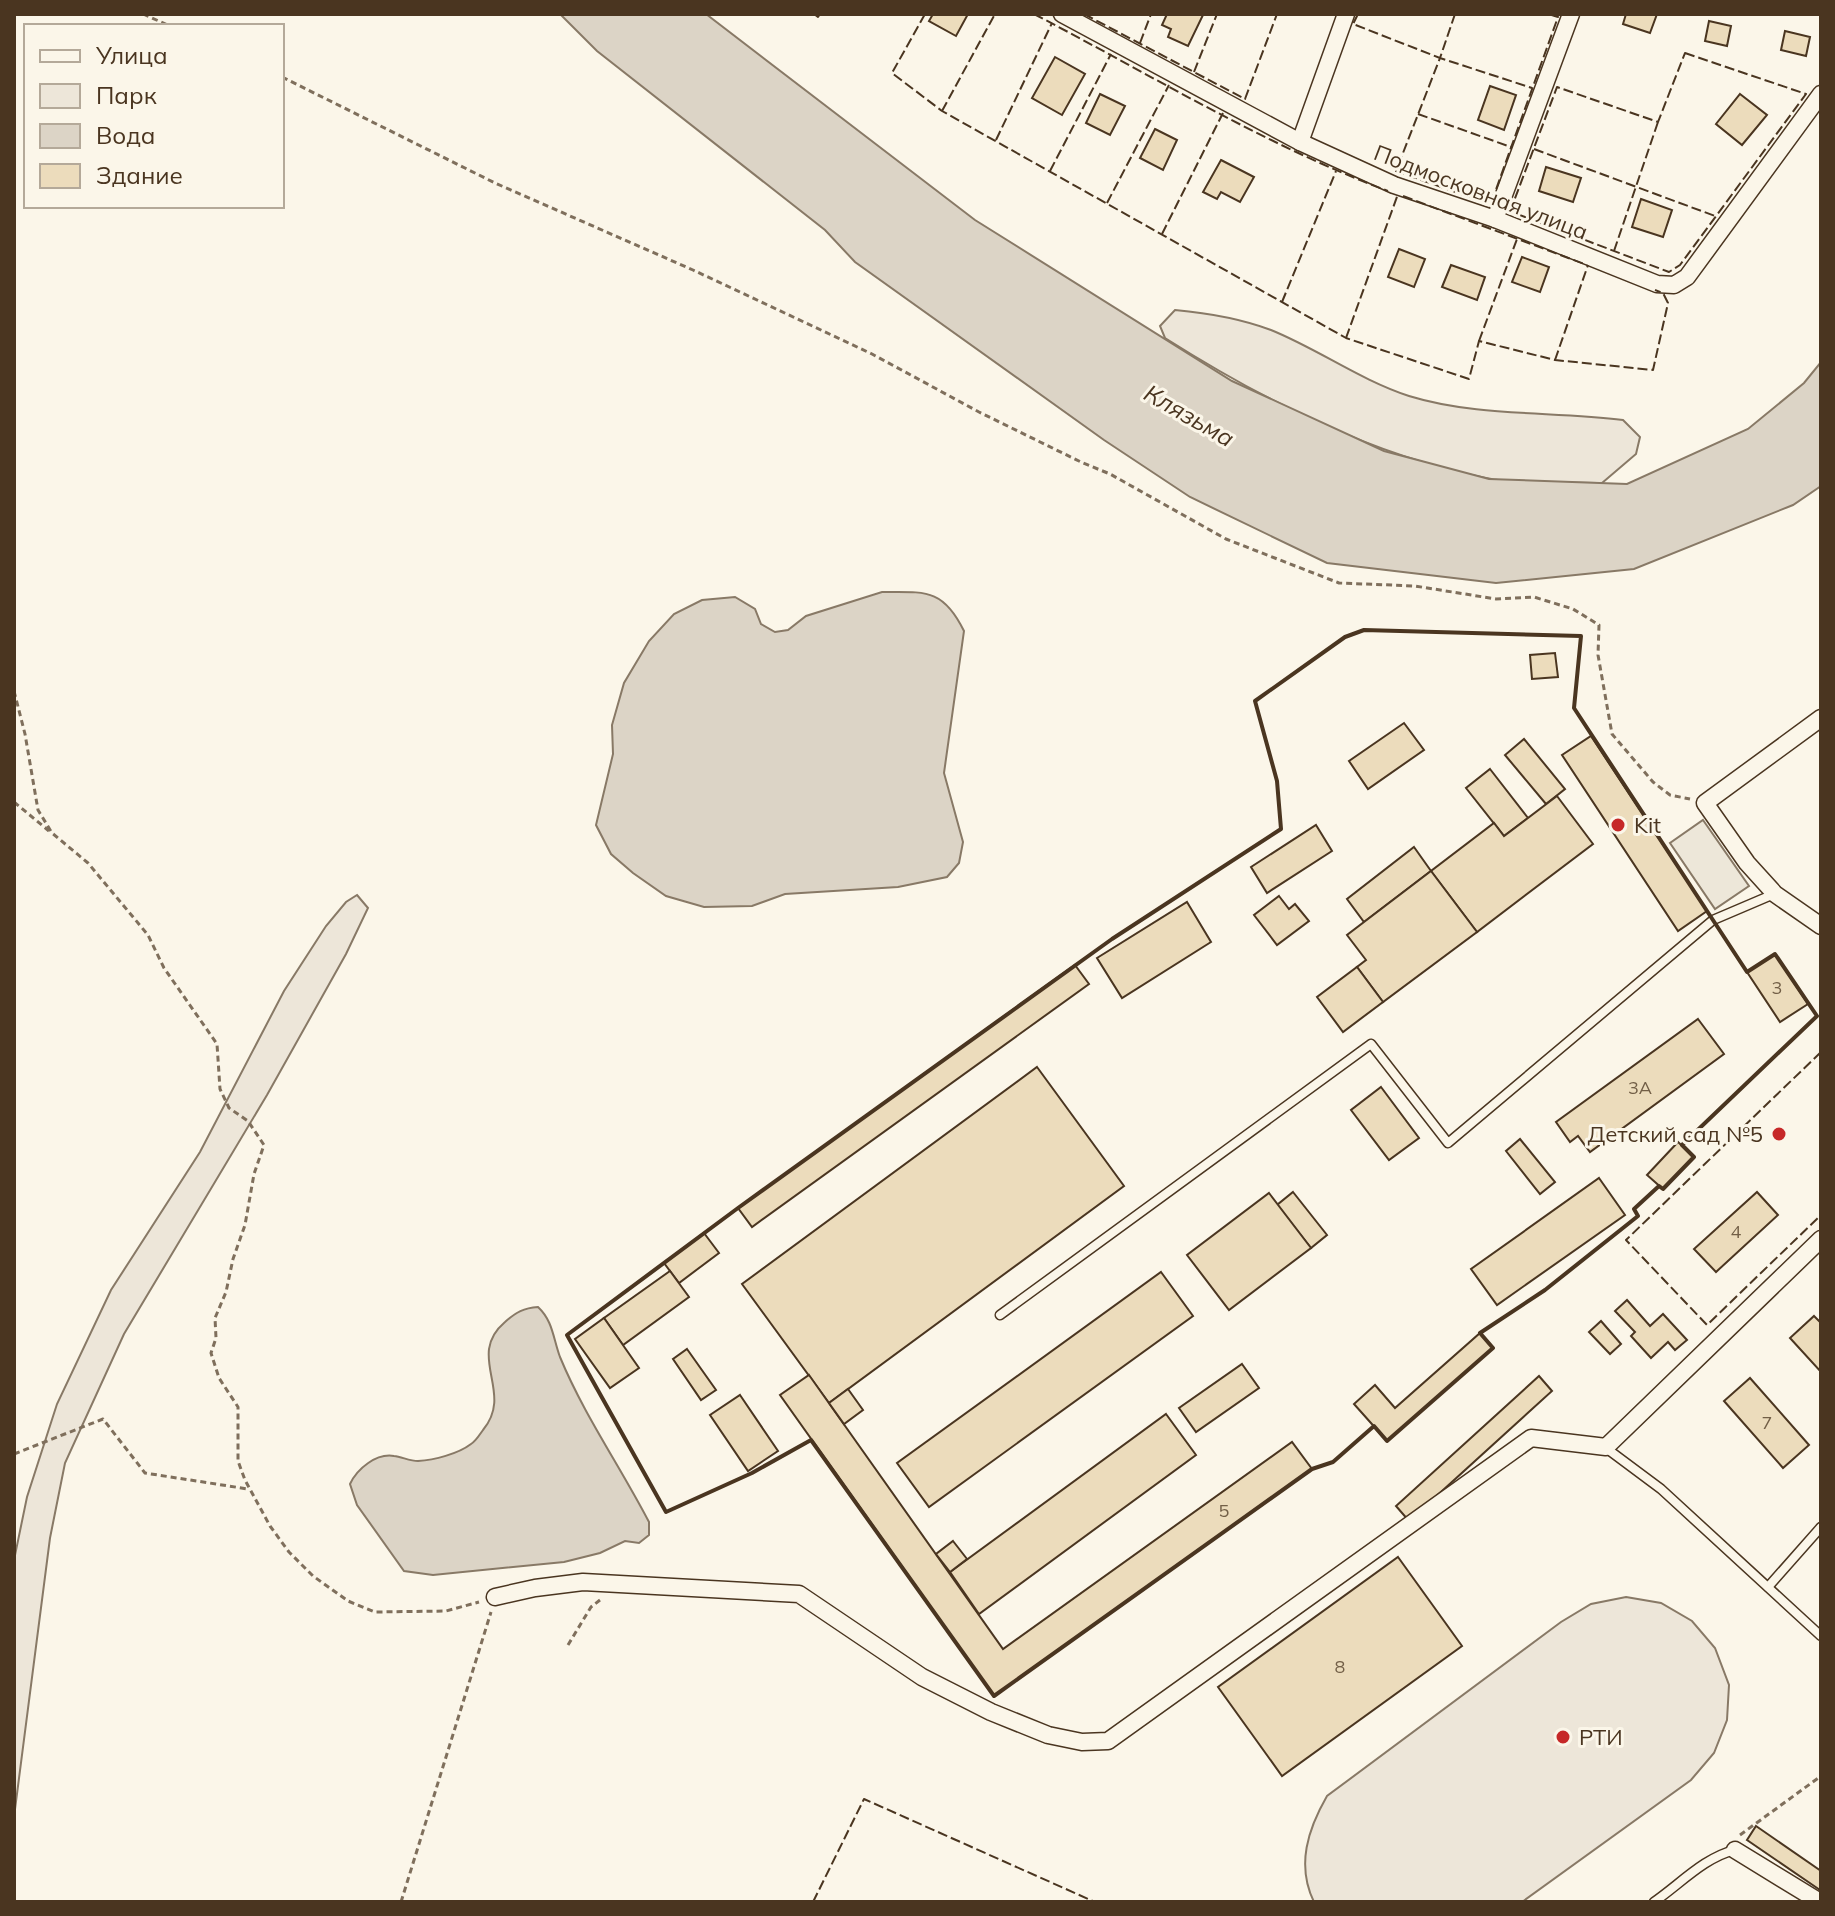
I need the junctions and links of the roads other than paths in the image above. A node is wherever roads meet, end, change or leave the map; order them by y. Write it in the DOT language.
graph roads {
  1 [pos="1062,14"];
  2 [pos="1346,14"];
  3 [pos="1571,14"];
  4 [pos="1821,94"];
  5 [pos="1300,142"];
  6 [pos="1495,219"];
  7 [pos="1821,718"];
  8 [pos="1775,894"];
  9 [pos="1821,926"];
  10 [pos="1821,1239"];
  11 [pos="1000,1315"];
  12 [pos="1606,1447"];
  13 [pos="1821,1527"];
  14 [pos="1768,1587"];
  15 [pos="495,1597"];
  16 [pos="1821,1636"];
  17 [pos="1735,1850"];
  18 [pos="1654,1902"];
  19 [pos="1820,1902"];
  1 -- 5 [label="street, Подмосковная улица"];
  2 -- 5 [label="street"];
  3 -- 6 [label="street"];
  4 -- 6 [label="street, Подмосковная улица"];
  5 -- 6 [label="street, Подмосковная улица"];
  7 -- 8 [label="street"];
  8 -- 9 [label="street"];
  8 -- 11 [label="lane"];
  10 -- 12 [label="street"];
  12 -- 14 [label="lane"];
  12 -- 15 [label="street"];
  13 -- 14 [label="lane"];
  14 -- 16 [label="lane"];
  17 -- 18 [label="lane"];
  17 -- 19 [label="street"];
}
